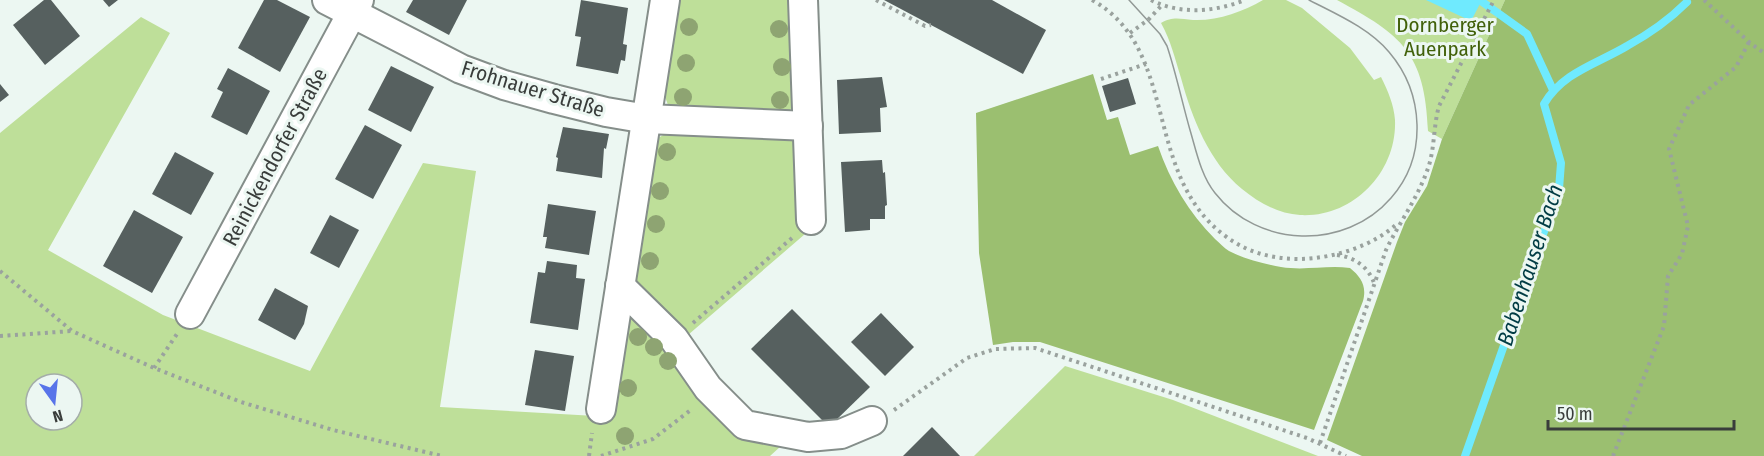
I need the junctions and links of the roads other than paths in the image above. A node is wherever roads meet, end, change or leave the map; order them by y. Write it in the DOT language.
graph roads {
  1 [pos="327,0"];
  2 [pos="665,0"];
  3 [pos="803,0"];
  4 [pos="356,7"];
  5 [pos="646,119"];
  6 [pos="808,126"];
  7 [pos="811,220"];
  8 [pos="620,286"];
  9 [pos="190,314"];
  10 [pos="601,409"];
  11 [pos="872,421"];
  1 -- 4 [label="street, Frohnauer Straße"];
  2 -- 5 [label="street"];
  3 -- 6 [label="street"];
  4 -- 5 [label="street, Frohnauer Straße"];
  4 -- 9 [label="street, Reinickendorfer Straße"];
  5 -- 6 [label="street, Frohnauer Straße"];
  5 -- 8 [label="street"];
  6 -- 7 [label="street"];
  8 -- 10 [label="street"];
  8 -- 11 [label="street"];
}
